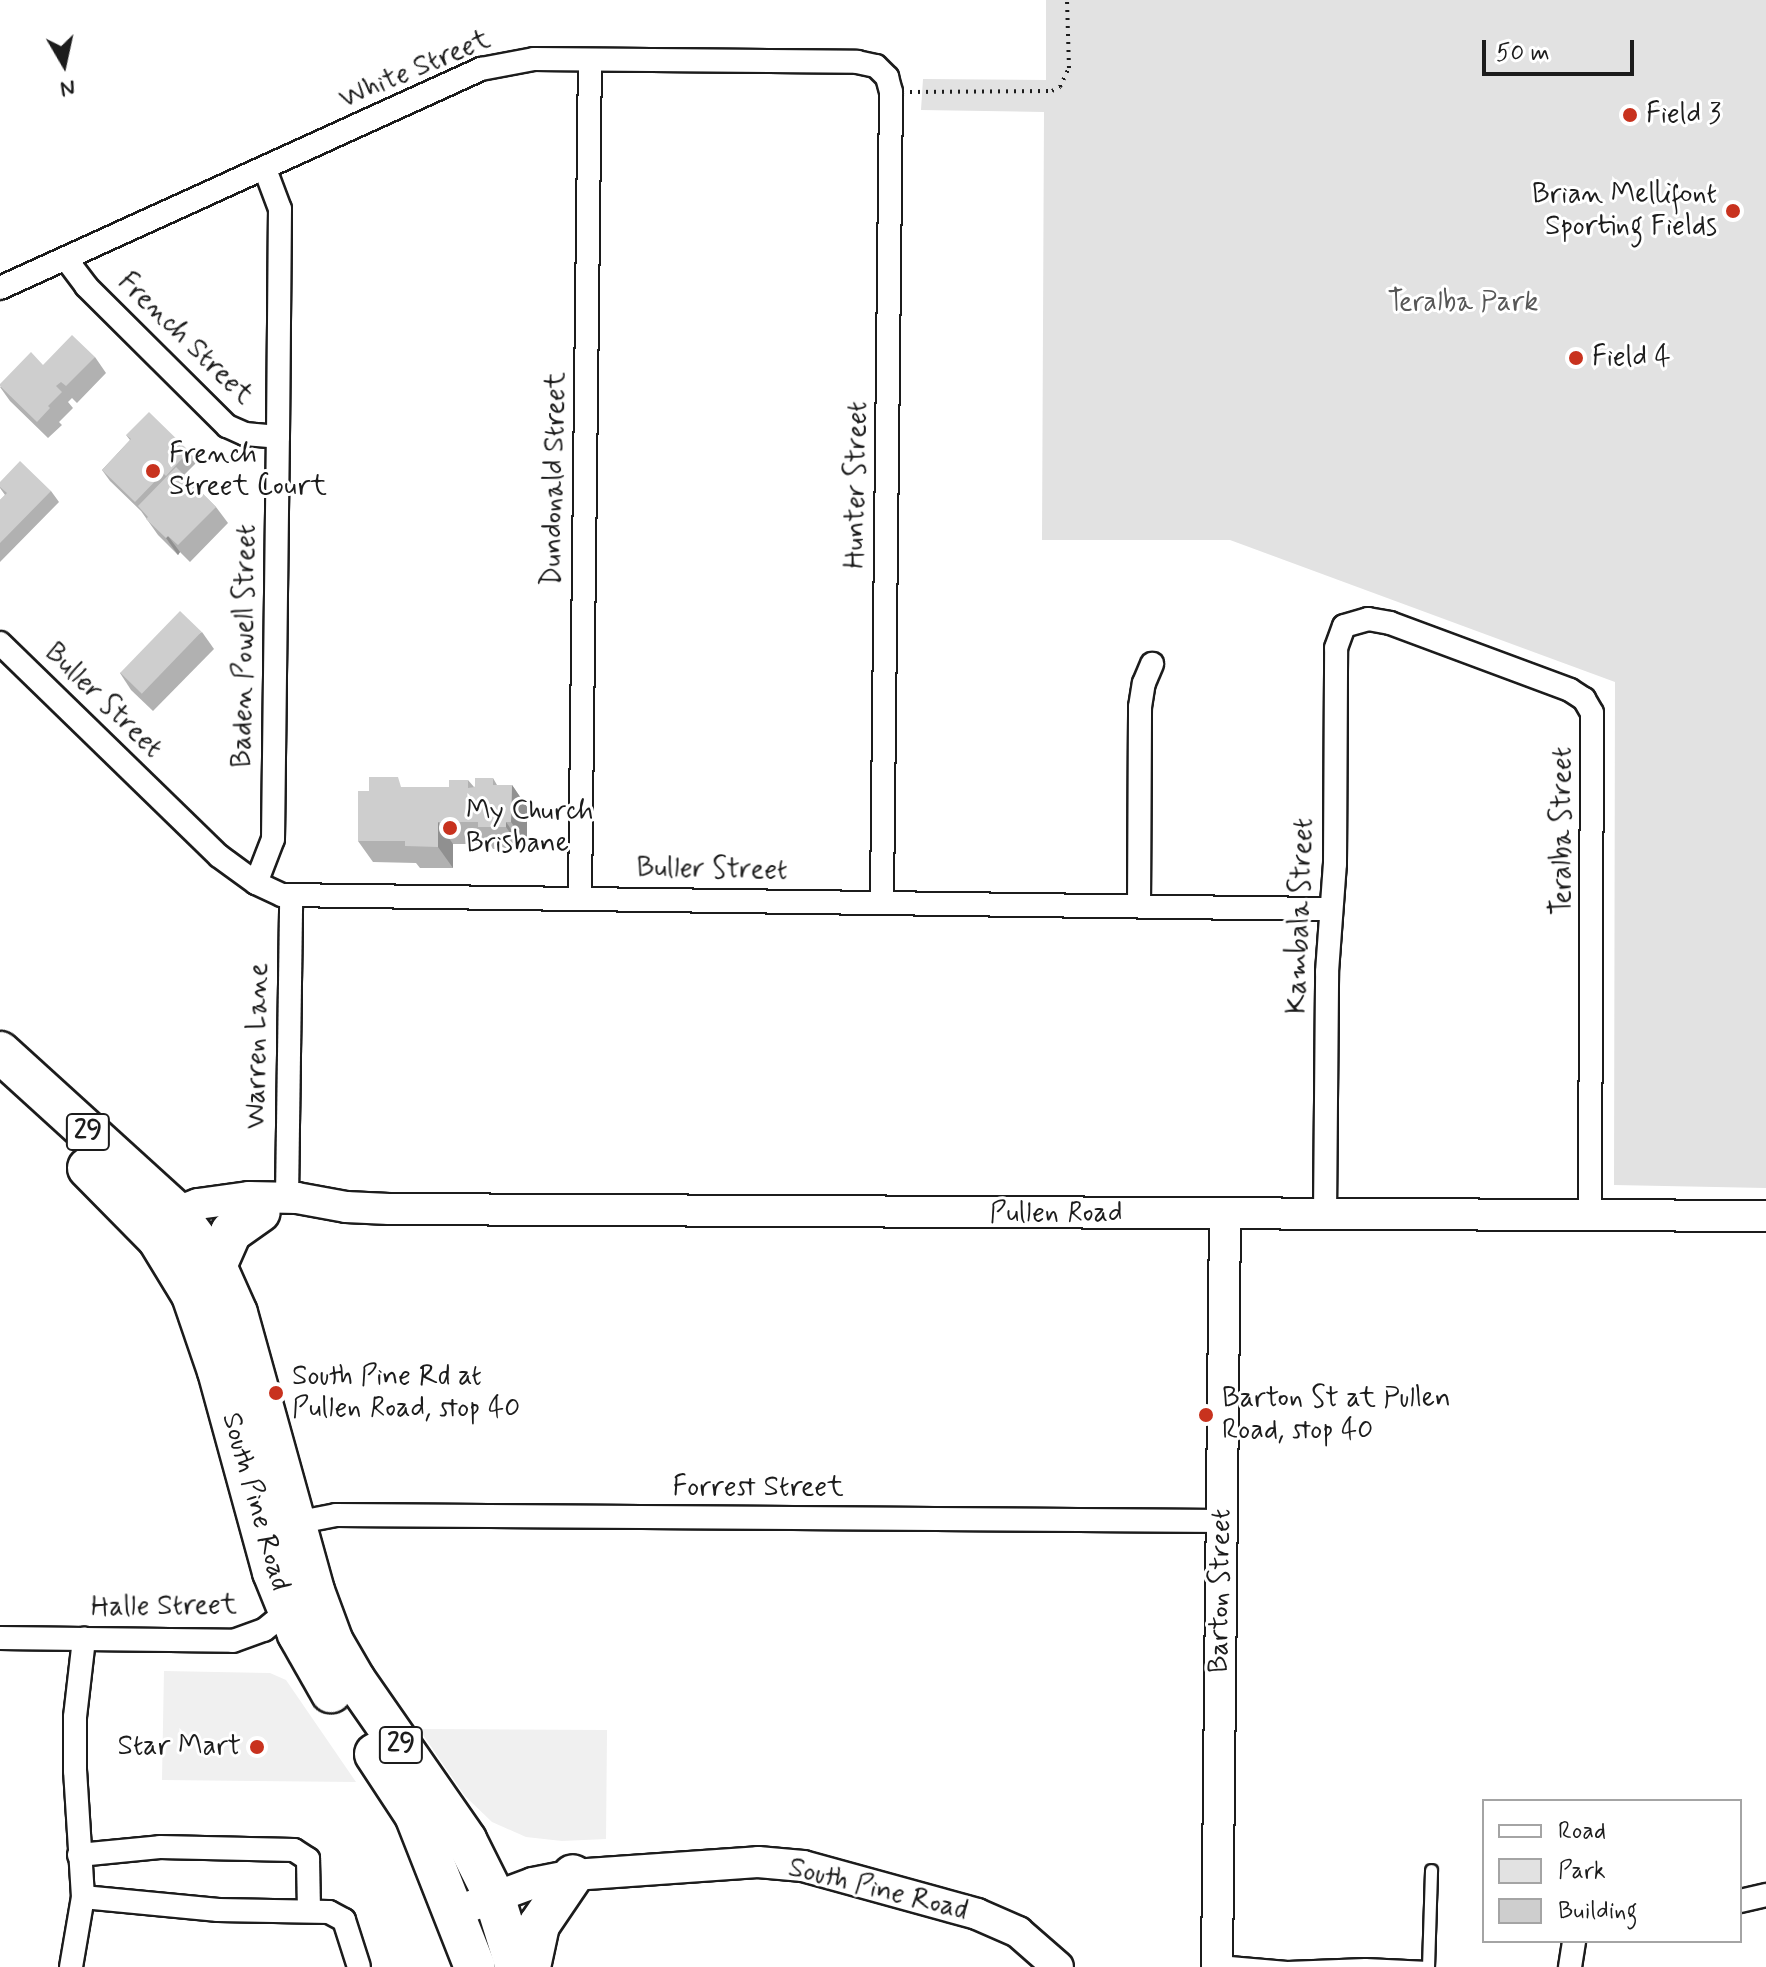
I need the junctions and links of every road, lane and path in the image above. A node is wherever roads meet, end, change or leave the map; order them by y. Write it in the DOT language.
graph roads {
  1 [pos="1067,0"];
  2 [pos="590,60"];
  3 [pos="887,82"];
  4 [pos="265,169"];
  5 [pos="66,259"];
  6 [pos="0,288"];
  7 [pos="278,437"];
  8 [pos="1349,623"];
  9 [pos="0,643"];
  10 [pos="1152,664"];
  11 [pos="256,883"];
  12 [pos="291,896"];
  13 [pos="580,898"];
  14 [pos="882,902"];
  15 [pos="1139,906"];
  16 [pos="1330,909"];
  17 [pos="0,1052"];
  18 [pos="0,1086"];
  19 [pos="273,1205"];
  20 [pos="1225,1215"];
  21 [pos="1325,1215"];
  22 [pos="1590,1216"];
  23 [pos="1766,1216"];
  24 [pos="167,1225"];
  25 [pos="216,1266"];
  26 [pos="1222,1521"];
  27 [pos="295,1523"];
  28 [pos="300,1601"];
  29 [pos="0,1638"];
  30 [pos="84,1639"];
  31 [pos="79,1855"];
  32 [pos="1431,1870"];
  33 [pos="573,1875"];
  34 [pos="1766,1895"];
  35 [pos="494,1896"];
  36 [pos="83,1897"];
  37 [pos="1742,1901"];
  38 [pos="309,1911"];
  39 [pos="455,1912"];
  40 [pos="1574,1943"];
  41 [pos="1217,1964"];
  42 [pos="71,1967"];
  43 [pos="359,1967"];
  44 [pos="475,1967"];
  45 [pos="516,1967"];
  46 [pos="530,1967"];
  47 [pos="1058,1967"];
  48 [pos="1570,1967"];
  1 -- 3 [label="path"];
  2 -- 3 [label="street, White Street"];
  2 -- 4 [label="street, White Street"];
  2 -- 13 [label="street, Dundonald Street"];
  3 -- 14 [label="street, Hunter Street"];
  4 -- 5 [label="street, White Street"];
  4 -- 7 [label="street, Baden Powell Street"];
  5 -- 6 [label="street, White Street"];
  5 -- 7 [label="street, French Street"];
  7 -- 11 [label="street, Baden Powell Street"];
  8 -- 16 [label="street, Kambala Street"];
  8 -- 22 [label="street, Teralba Street"];
  9 -- 11 [label="street, Buller Street"];
  10 -- 15 [label="street"];
  11 -- 12 [label="street, Buller Street"];
  12 -- 13 [label="street, Buller Street"];
  12 -- 19 [label="street, Warren Lane"];
  13 -- 14 [label="street, Buller Street"];
  14 -- 15 [label="street, Buller Street"];
  15 -- 16 [label="street, Buller Street"];
  16 -- 21 [label="street, Kambala Street"];
  17 -- 24 [label="highway, South Pine Road / 29"];
  18 -- 24 [label="highway, South Pine Road / 29"];
  19 -- 20 [label="street, Pullen Road"];
  19 -- 24 [label="street, Pullen Road"];
  19 -- 25 [label="highway"];
  20 -- 21 [label="street, Pullen Road"];
  20 -- 26 [label="street, Barton Street"];
  21 -- 22 [label="street, Pullen Road"];
  22 -- 23 [label="street, Pullen Road"];
  24 -- 25 [label="highway, South Pine Road / 29"];
  24 -- 28 [label="highway, South Pine Road / 29"];
  25 -- 27 [label="highway, South Pine Road / 29"];
  26 -- 27 [label="street, Forrest Street"];
  26 -- 41 [label="street, Barton Street"];
  27 -- 28 [label="highway, South Pine Road / 29"];
  28 -- 30 [label="street, Halle Street"];
  28 -- 35 [label="highway, South Pine Road / 29"];
  28 -- 39 [label="highway, South Pine Road / 29"];
  29 -- 30 [label="street, Halle Street"];
  30 -- 31 [label="street"];
  31 -- 36 [label="street"];
  31 -- 38 [label="street"];
  32 -- 41 [label="lane"];
  33 -- 35 [label="street, South Pine Road"];
  33 -- 46 [label="highway"];
  33 -- 47 [label="street, South Pine Road"];
  34 -- 37 [label="street"];
  35 -- 39 [label="street, South Pine Road"];
  35 -- 45 [label="highway"];
  36 -- 38 [label="street"];
  36 -- 42 [label="street"];
  38 -- 43 [label="street"];
  39 -- 44 [label="highway"];
  40 -- 48 [label="street"];
}
